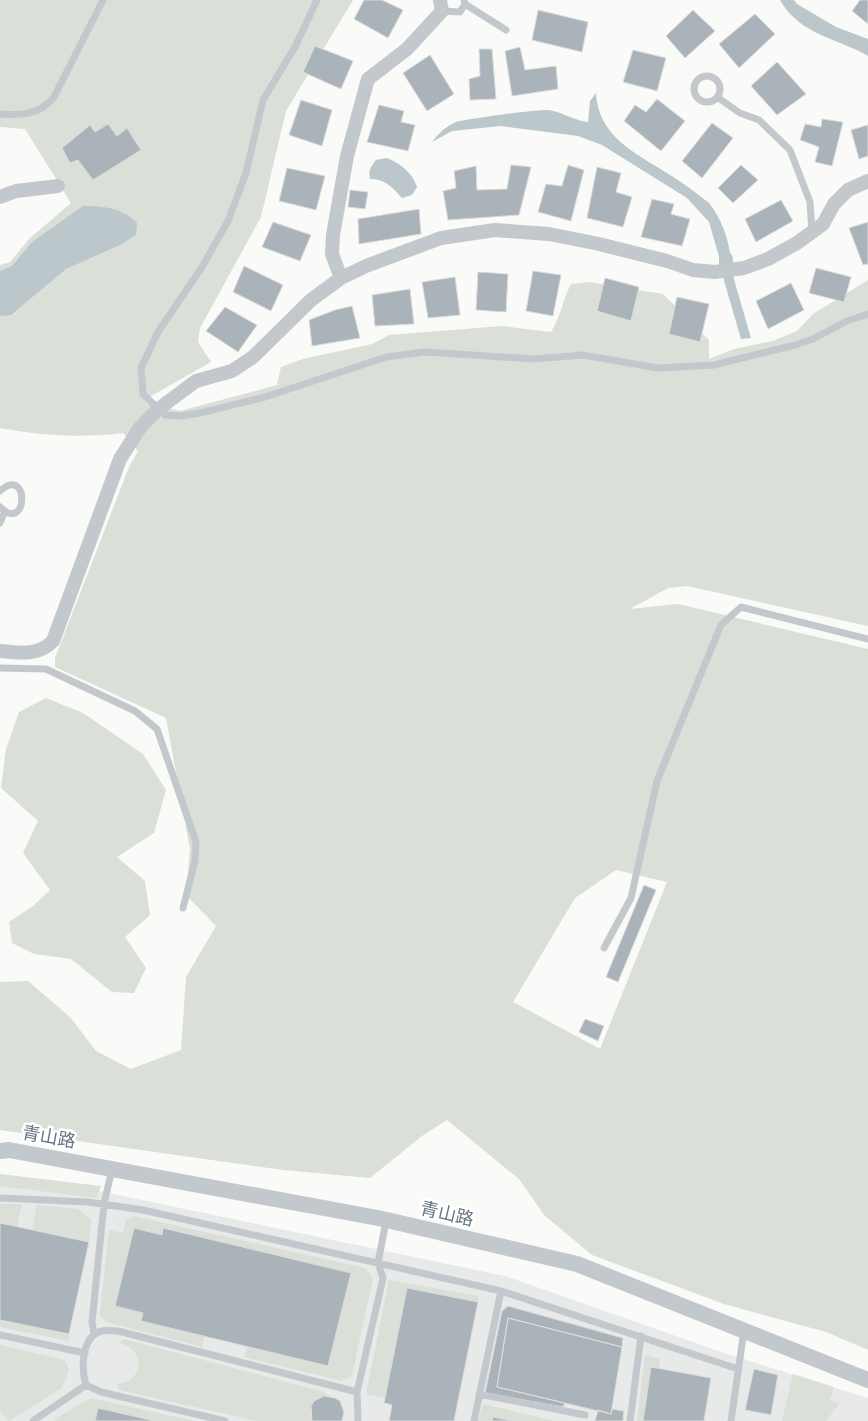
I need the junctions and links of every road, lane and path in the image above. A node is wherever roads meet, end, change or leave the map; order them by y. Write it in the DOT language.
graph roads {
  1 [pos="103,0"];
  2 [pos="317,0"];
  3 [pos="464,2"];
  4 [pos="441,5"];
  5 [pos="506,30"];
  6 [pos="717,97"];
  7 [pos="0,114"];
  8 [pos="868,181"];
  9 [pos="58,186"];
  10 [pos="0,197"];
  11 [pos="812,232"];
  12 [pos="341,278"];
  13 [pos="868,314"];
  14 [pos="157,410"];
  15 [pos="0,491"];
  16 [pos="2,509"];
  17 [pos="0,523"];
  18 [pos="868,639"];
  19 [pos="0,651"];
  20 [pos="0,668"];
  21 [pos="183,908"];
  22 [pos="604,948"];
  23 [pos="0,1151"];
  24 [pos="112,1169"];
  25 [pos="0,1198"];
  26 [pos="104,1204"];
  27 [pos="386,1220"];
  28 [pos="378,1264"];
  29 [pos="501,1291"];
  30 [pos="744,1329"];
  31 [pos="94,1335"];
  32 [pos="0,1336"];
  33 [pos="641,1336"];
  34 [pos="85,1353"];
  35 [pos="738,1369"];
  36 [pos="868,1380"];
  37 [pos="86,1385"];
  38 [pos="357,1392"];
  39 [pos="479,1394"];
  40 [pos="585,1415"];
  41 [pos="36,1420"];
  42 [pos="225,1421"];
  43 [pos="358,1421"];
  44 [pos="474,1421"];
  45 [pos="630,1421"];
  46 [pos="731,1421"];
  1 -- 7 [label="lane"];
  2 -- 14 [label="lane"];
  3 -- 4 [label="lane"];
  3 -- 5 [label="lane"];
  4 -- 12 [label="street"];
  6 -- 11 [label="lane"];
  8 -- 11 [label="street"];
  9 -- 10 [label="street"];
  11 -- 12 [label="street"];
  12 -- 14 [label="street"];
  13 -- 14 [label="lane"];
  14 -- 19 [label="street"];
  15 -- 16 [label="lane"];
  16 -- 17 [label="lane"];
  18 -- 22 [label="lane"];
  20 -- 21 [label="lane"];
  23 -- 24 [label="street, 青山路"];
  24 -- 26 [label="lane"];
  24 -- 27 [label="street, 青山路"];
  25 -- 26 [label="lane"];
  26 -- 28 [label="lane"];
  26 -- 31 [label="lane"];
  27 -- 28 [label="lane"];
  27 -- 30 [label="street, 青山路"];
  28 -- 29 [label="lane"];
  28 -- 38 [label="lane"];
  29 -- 33 [label="lane"];
  29 -- 39 [label="lane"];
  30 -- 35 [label="lane"];
  30 -- 36 [label="street, 青山路"];
  31 -- 34 [label="lane"];
  31 -- 38 [label="lane"];
  32 -- 34 [label="lane"];
  33 -- 35 [label="lane"];
  33 -- 45 [label="lane"];
  34 -- 37 [label="lane"];
  35 -- 46 [label="lane"];
  37 -- 41 [label="lane"];
  37 -- 42 [label="lane"];
  38 -- 43 [label="lane"];
  39 -- 40 [label="lane"];
  39 -- 44 [label="lane"];
}
